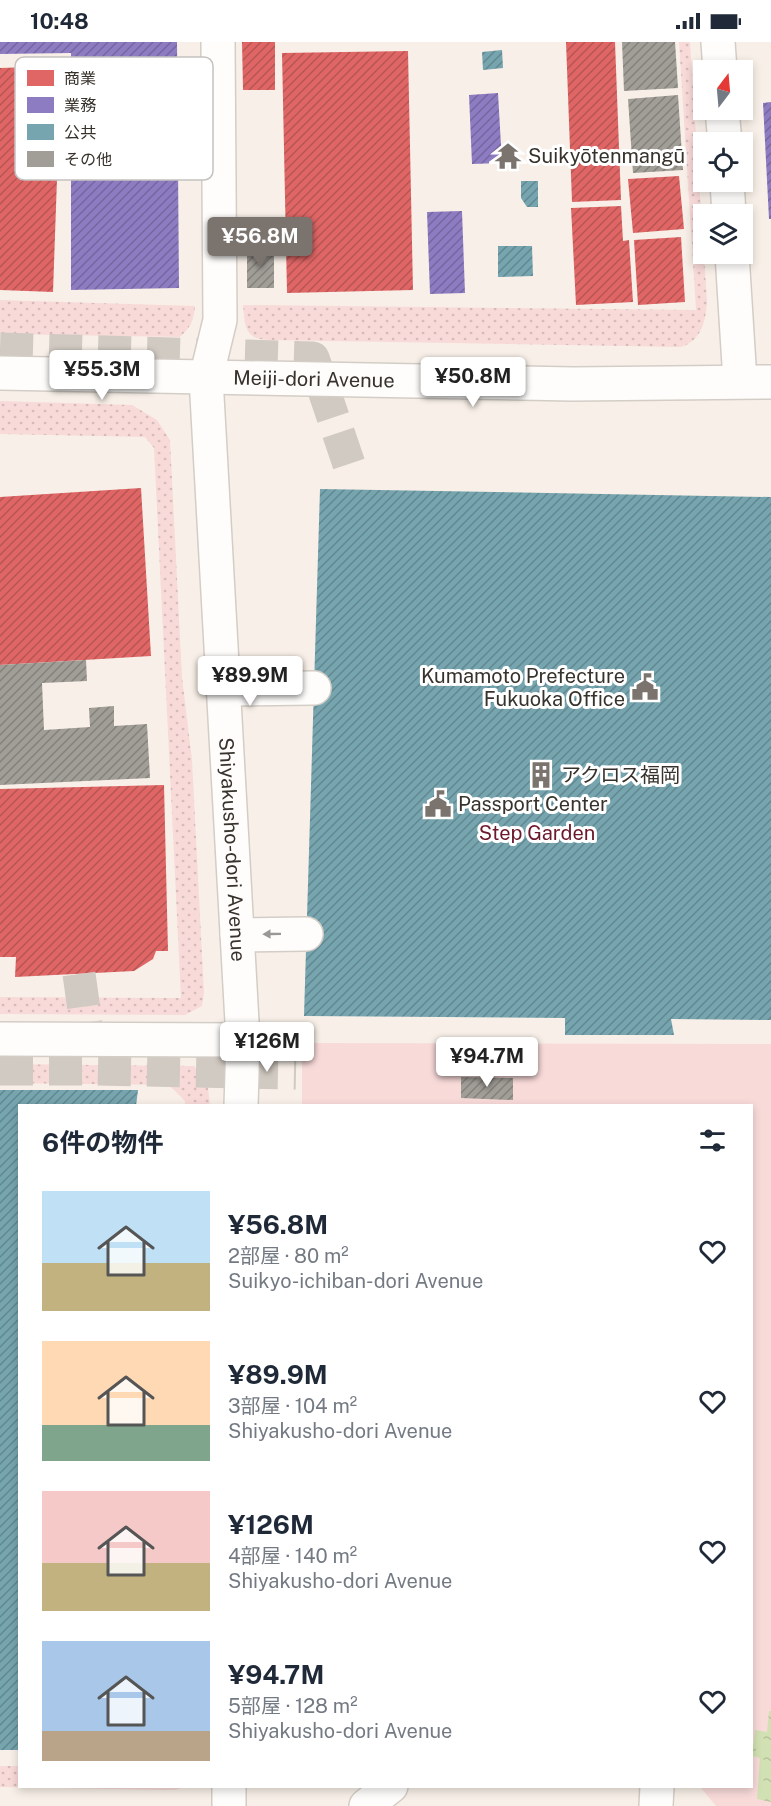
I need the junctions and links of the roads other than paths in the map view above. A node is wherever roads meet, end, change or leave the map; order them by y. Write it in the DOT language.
graph roads {
  1 [pos="218,42"];
  2 [pos="718,42"];
  3 [pos="719,60"];
  4 [pos="734,264"];
  5 [pos="0,373"];
  6 [pos="206,378"];
  7 [pos="756,382"];
  8 [pos="314,688"];
  9 [pos="223,689"];
  10 [pos="306,934"];
  11 [pos="237,935"];
  12 [pos="0,1039"];
  13 [pos="243,1040"];
  14 [pos="241,1104"];
  15 [pos="229,1788"];
  16 [pos="388,1788"];
  17 [pos="657,1788"];
  18 [pos="229,1806"];
  19 [pos="366,1806"];
  20 [pos="656,1806"];
  1 -- 6 [label="street, Shiyakusho-dori Avenue"];
  2 -- 3 [label="street"];
  4 -- 7 [label="street"];
  5 -- 6 [label="street, Meiji-dori Avenue"];
  6 -- 7 [label="street, Meiji-dori Avenue"];
  6 -- 9 [label="street, Shiyakusho-dori Avenue"];
  8 -- 9 [label="street"];
  9 -- 11 [label="street, Shiyakusho-dori Avenue"];
  10 -- 11 [label="street, one-way"];
  11 -- 13 [label="street, Shiyakusho-dori Avenue"];
  12 -- 13 [label="street"];
  13 -- 14 [label="street, Shiyakusho-dori Avenue"];
  15 -- 18 [label="street"];
  16 -- 19 [label="street"];
  17 -- 20 [label="street"];
}
